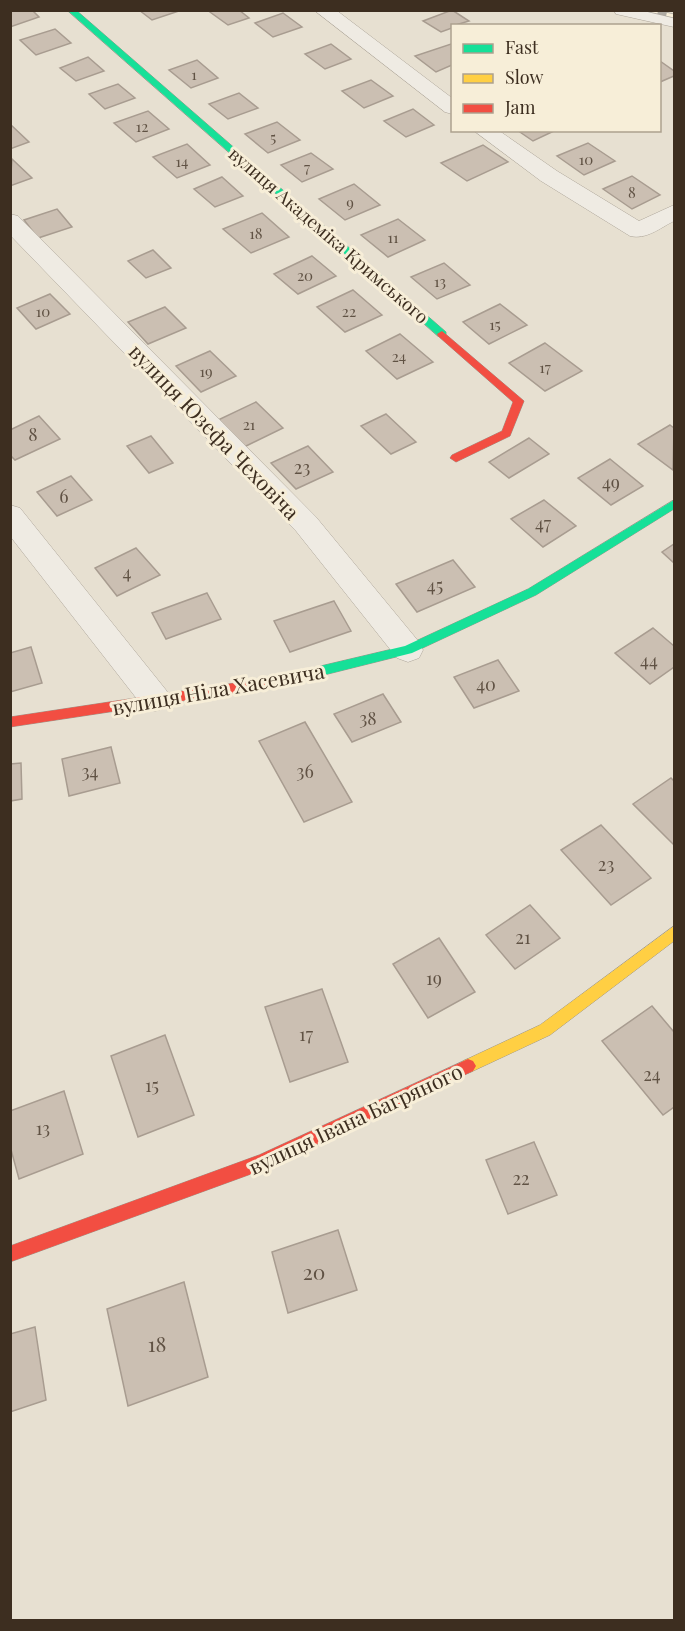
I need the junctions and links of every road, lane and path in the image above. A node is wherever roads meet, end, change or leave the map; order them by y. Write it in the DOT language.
graph roads {
  1 [pos="71,10"];
  2 [pos="323,10"];
  3 [pos="623,10"];
  4 [pos="675,21"];
  5 [pos="675,29"];
  6 [pos="661,36"];
  7 [pos="451,106"];
  8 [pos="486,132"];
  9 [pos="675,212"];
  10 [pos="10,221"];
  11 [pos="456,458"];
  12 [pos="675,504"];
  13 [pos="10,515"];
  14 [pos="408,650"];
  15 [pos="155,699"];
  16 [pos="10,722"];
  17 [pos="675,933"];
  18 [pos="10,1254"];
  1 -- 11 [label="street, вулиця Академіка Кримського"];
  2 -- 7 [label="street"];
  3 -- 4 [label="street"];
  5 -- 6 [label="street"];
  8 -- 9 [label="street"];
  10 -- 14 [label="street, вулиця Юзефа Чеховіча"];
  12 -- 14 [label="street, вулиця Ніла Хасевича"];
  13 -- 15 [label="street"];
  14 -- 15 [label="street, вулиця Ніла Хасевича"];
  15 -- 16 [label="street, вулиця Ніла Хасевича"];
  17 -- 18 [label="street, вулиця Івана Багряного"];
}
